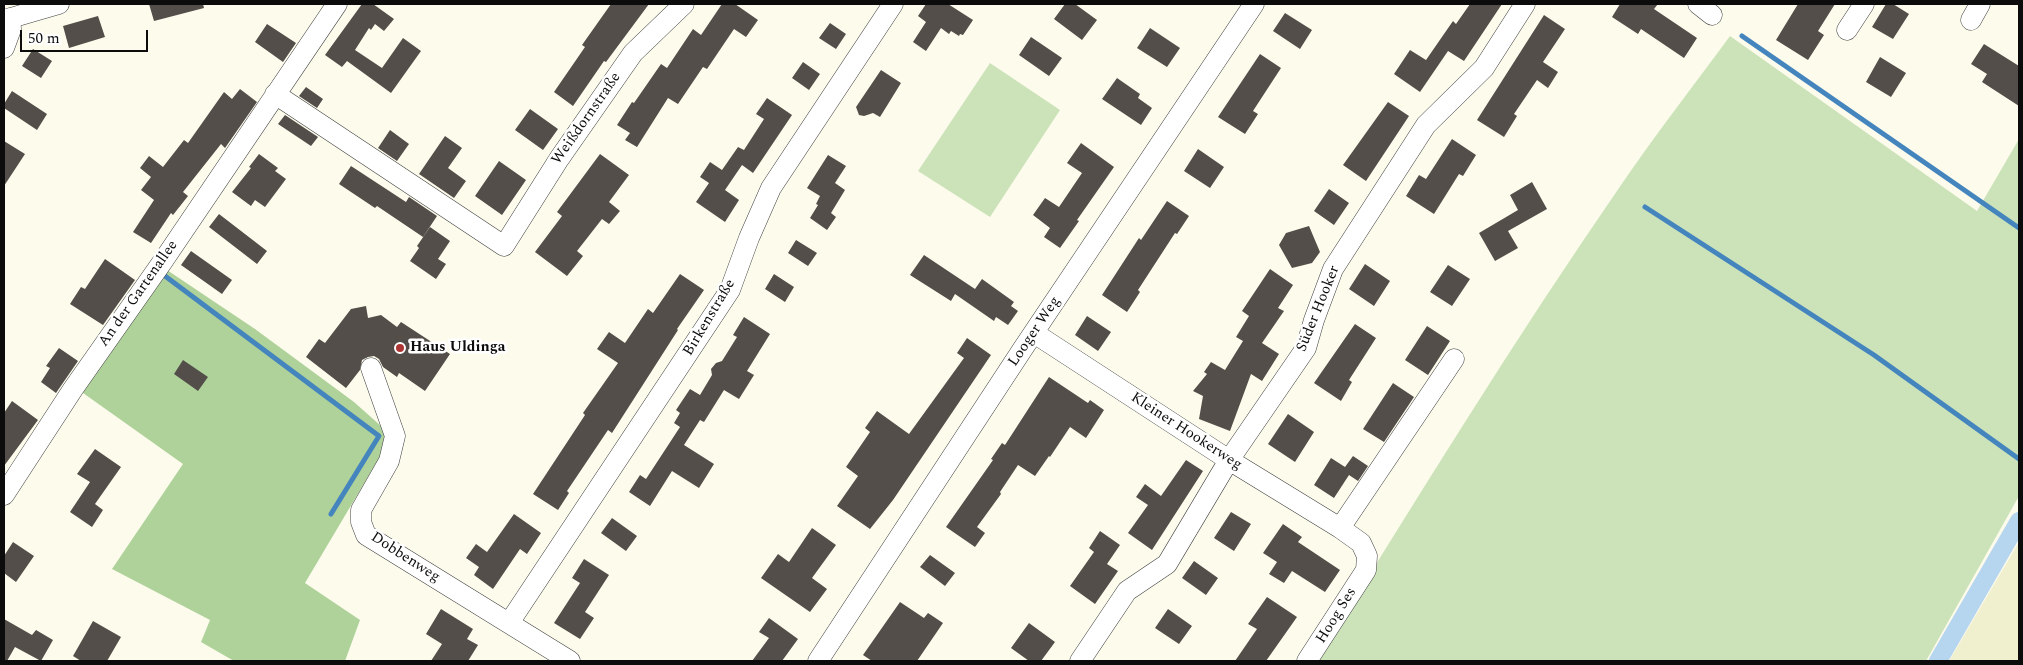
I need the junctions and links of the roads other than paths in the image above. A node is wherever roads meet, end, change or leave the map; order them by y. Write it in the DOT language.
graph roads {
  1 [pos="59,4"];
  2 [pos="336,4"];
  3 [pos="684,4"];
  4 [pos="893,4"];
  5 [pos="1254,4"];
  6 [pos="1525,4"];
  7 [pos="1864,4"];
  8 [pos="7,19"];
  9 [pos="1848,30"];
  10 [pos="4,48"];
  11 [pos="275,94"];
  12 [pos="1034,333"];
  13 [pos="1454,359"];
  14 [pos="371,368"];
  15 [pos="1229,460"];
  16 [pos="4,495"];
  17 [pos="1340,528"];
  18 [pos="1366,570"];
  19 [pos="509,623"];
  20 [pos="570,661"];
  21 [pos="818,661"];
  22 [pos="1080,661"];
  23 [pos="1307,661"];
  1 -- 8 [label="street"];
  2 -- 11 [label="street, An der Gartenallee"];
  3 -- 11 [label="street, Weißdornstraße"];
  4 -- 19 [label="street, Birkenstraße"];
  5 -- 12 [label="street, Looger Weg"];
  6 -- 15 [label="street, Süder Hooker"];
  7 -- 9 [label="street"];
  8 -- 10 [label="street"];
  11 -- 16 [label="street, An der Gartenallee"];
  12 -- 15 [label="street, Kleiner Hookerweg"];
  12 -- 21 [label="street, Looger Weg"];
  13 -- 17 [label="street"];
  14 -- 19 [label="street, Dobbenweg"];
  15 -- 17 [label="street, Kleiner Hookerweg"];
  15 -- 22 [label="street, Süder Hooker"];
  17 -- 18 [label="street, Kleiner Hookerweg"];
  18 -- 23 [label="street, Hoog Ses"];
  19 -- 20 [label="street, Dobbenweg"];
}
